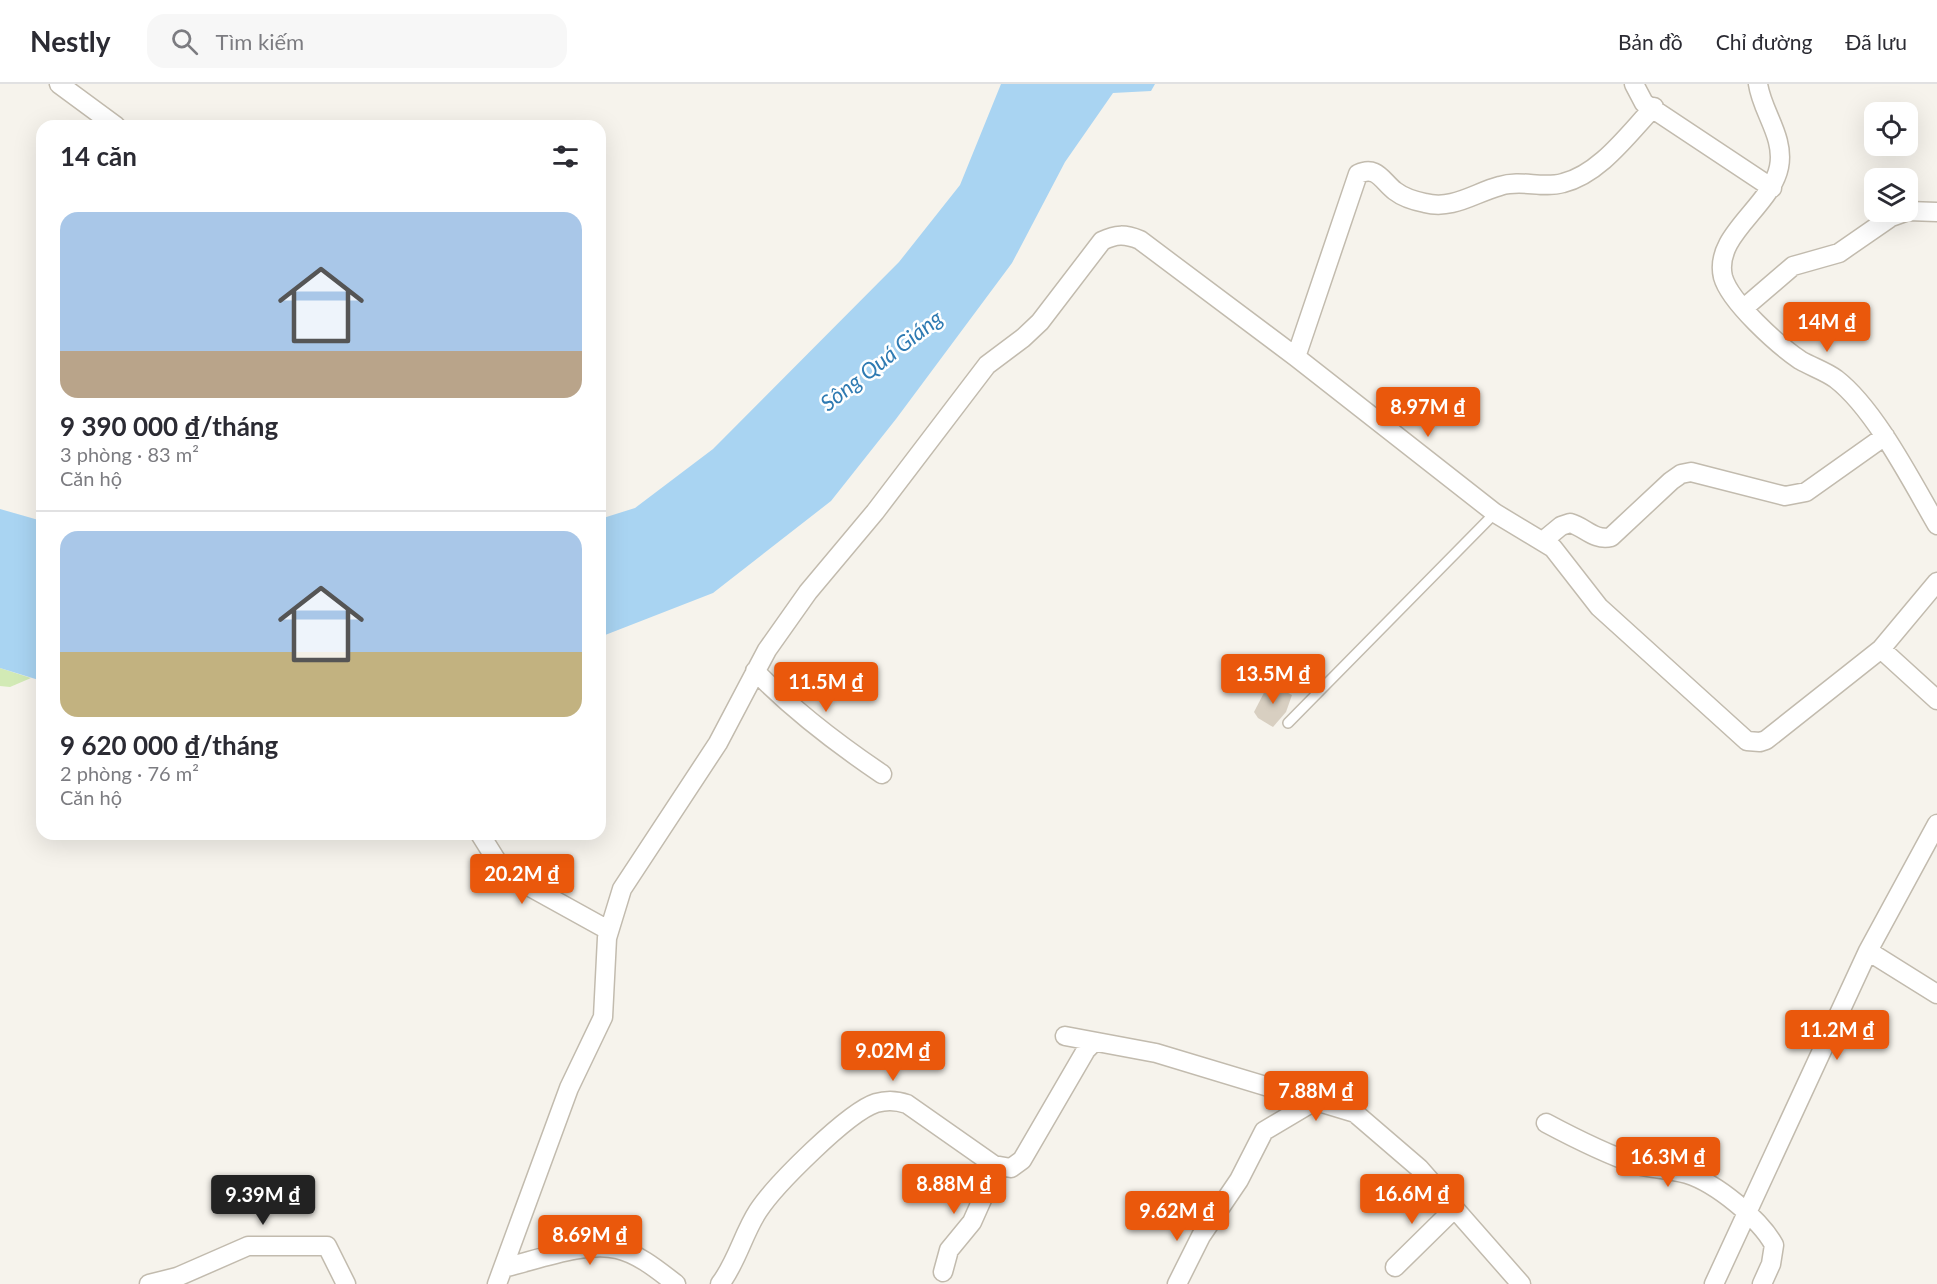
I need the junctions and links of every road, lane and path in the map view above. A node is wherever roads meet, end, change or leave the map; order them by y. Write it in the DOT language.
graph roads {
  1 [pos="59,84"];
  2 [pos="1634,84"];
  3 [pos="1758,84"];
  4 [pos="1654,107"];
  5 [pos="108,120"];
  6 [pos="1772,188"];
  7 [pos="1918,211"];
  8 [pos="1937,212"];
  9 [pos="1884,222"];
  10 [pos="1744,308"];
  11 [pos="1296,357"];
  12 [pos="1885,436"];
  13 [pos="1495,513"];
  14 [pos="1937,525"];
  15 [pos="1544,540"];
  16 [pos="1937,582"];
  17 [pos="1881,649"];
  18 [pos="755,671"];
  19 [pos="1937,700"];
  20 [pos="1288,723"];
  21 [pos="882,774"];
  22 [pos="1937,824"];
  23 [pos="483,840"];
  24 [pos="608,930"];
  25 [pos="1868,951"];
  26 [pos="1937,994"];
  27 [pos="1065,1036"];
  28 [pos="1094,1042"];
  29 [pos="1313,1102"];
  30 [pos="1546,1123"];
  31 [pos="997,1166"];
  32 [pos="1454,1209"];
  33 [pos="1748,1216"];
  34 [pos="1395,1267"];
  35 [pos="943,1272"];
  36 [pos="500,1276"];
  37 [pos="149,1284"];
  38 [pos="346,1284"];
  39 [pos="676,1284"];
  40 [pos="720,1284"];
  41 [pos="1177,1284"];
  42 [pos="1521,1284"];
  43 [pos="1714,1284"];
  44 [pos="1762,1284"];
  1 -- 5 [label="street"];
  2 -- 4 [label="street"];
  3 -- 6 [label="street"];
  4 -- 6 [label="street"];
  4 -- 11 [label="street"];
  6 -- 10 [label="street"];
  7 -- 8 [label="street"];
  9 -- 10 [label="street"];
  10 -- 12 [label="street"];
  11 -- 13 [label="street"];
  11 -- 18 [label="street"];
  12 -- 14 [label="street"];
  12 -- 15 [label="street"];
  13 -- 15 [label="street"];
  13 -- 20 [label="lane"];
  15 -- 17 [label="street"];
  16 -- 17 [label="street"];
  17 -- 19 [label="street"];
  18 -- 21 [label="street"];
  18 -- 24 [label="street"];
  22 -- 25 [label="street"];
  23 -- 24 [label="street"];
  24 -- 36 [label="street"];
  25 -- 26 [label="street"];
  25 -- 33 [label="street"];
  27 -- 28 [label="street"];
  28 -- 29 [label="street"];
  28 -- 31 [label="street"];
  29 -- 32 [label="street"];
  29 -- 41 [label="street"];
  30 -- 33 [label="street"];
  31 -- 35 [label="street"];
  31 -- 40 [label="street"];
  32 -- 34 [label="street"];
  32 -- 42 [label="street"];
  33 -- 43 [label="street"];
  33 -- 44 [label="street"];
  36 -- 39 [label="street"];
  37 -- 38 [label="street"];
}
